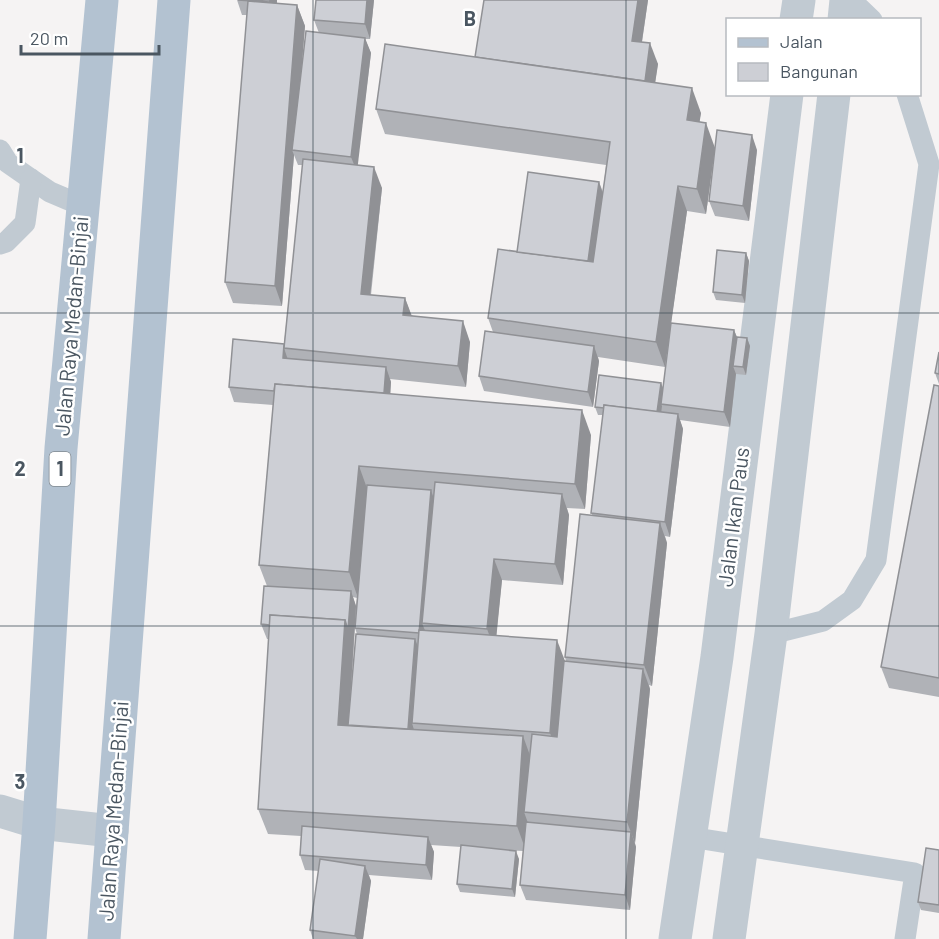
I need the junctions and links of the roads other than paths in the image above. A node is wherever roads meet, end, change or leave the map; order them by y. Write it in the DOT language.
graph roads {
  1 [pos="102,0"];
  2 [pos="174,0"];
  3 [pos="799,0"];
  4 [pos="846,0"];
  5 [pos="851,0"];
  6 [pos="796,18"];
  7 [pos="844,18"];
  8 [pos="870,18"];
  9 [pos="787,96"];
  10 [pos="834,96"];
  11 [pos="908,96"];
  12 [pos="0,150"];
  13 [pos="31,179"];
  14 [pos="82,206"];
  15 [pos="0,244"];
  16 [pos="760,308"];
  17 [pos="808,311"];
  18 [pos="771,634"];
  19 [pos="0,811"];
  20 [pos="39,823"];
  21 [pos="112,831"];
  22 [pos="690,837"];
  23 [pos="742,845"];
  24 [pos="30,939"];
  25 [pos="104,939"];
  26 [pos="675,939"];
  27 [pos="729,939"];
  28 [pos="904,939"];
  1 -- 14 [label="main road, Jalan Raya Medan-Binjai / 1"];
  2 -- 21 [label="main road, Jalan Raya Medan-Binjai"];
  3 -- 6 [label="street"];
  4 -- 7 [label="street"];
  5 -- 8 [label="lane"];
  9 -- 16 [label="street, Jalan Ikan Paus"];
  10 -- 17 [label="street"];
  11 -- 18 [label="lane"];
  12 -- 13 [label="lane"];
  13 -- 14 [label="lane"];
  13 -- 15 [label="lane"];
  14 -- 20 [label="main road, Jalan Raya Medan-Binjai / 1"];
  16 -- 17 [label="street"];
  16 -- 22 [label="street, Jalan Ikan Paus"];
  17 -- 18 [label="street"];
  18 -- 23 [label="street"];
  19 -- 20 [label="street"];
  20 -- 21 [label="street"];
  20 -- 24 [label="main road, Jalan Raya Medan-Binjai / 1"];
  21 -- 25 [label="main road, Jalan Raya Medan-Binjai"];
  22 -- 23 [label="lane"];
  22 -- 26 [label="street, Jalan Ikan Paus"];
  23 -- 27 [label="street"];
  23 -- 28 [label="lane"];
}
